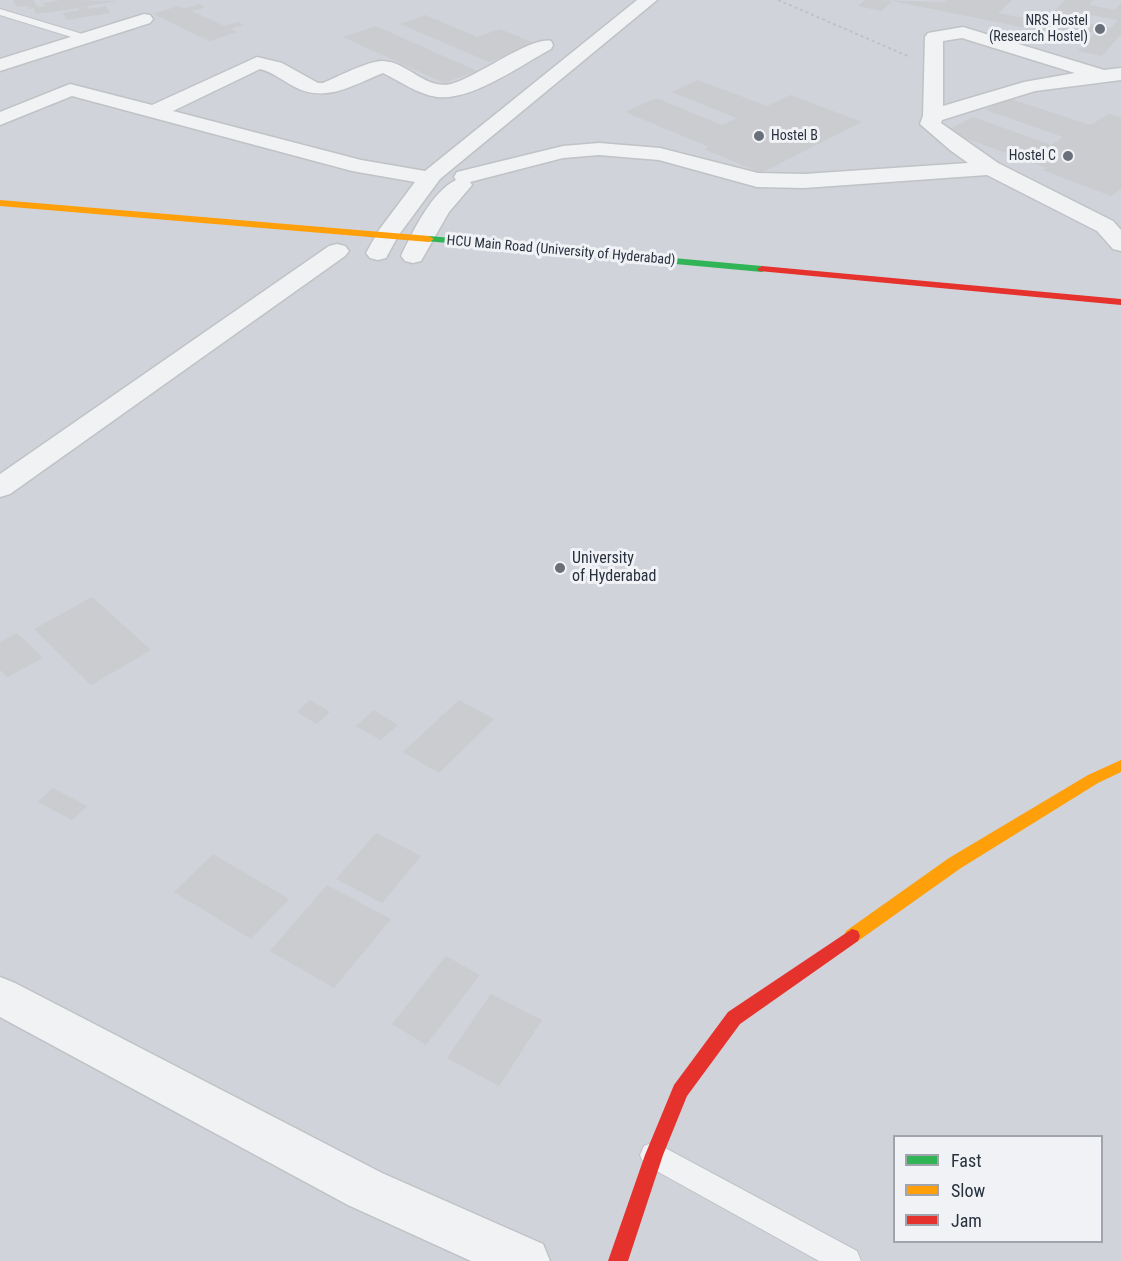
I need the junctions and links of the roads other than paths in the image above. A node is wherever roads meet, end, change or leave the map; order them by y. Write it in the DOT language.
graph roads {
  1 [pos="648,0"];
  2 [pos="667,0"];
  3 [pos="0,12"];
  4 [pos="144,19"];
  5 [pos="85,38"];
  6 [pos="544,45"];
  7 [pos="0,65"];
  8 [pos="1112,75"];
  9 [pos="154,112"];
  10 [pos="933,116"];
  11 [pos="0,119"];
  12 [pos="990,168"];
  13 [pos="431,177"];
  14 [pos="463,181"];
  15 [pos="0,203"];
  16 [pos="1121,244"];
  17 [pos="380,250"];
  18 [pos="1121,302"];
  19 [pos="0,488"];
  20 [pos="1121,766"];
  21 [pos="0,996"];
  22 [pos="654,1155"];
  23 [pos="526,1261"];
  24 [pos="618,1261"];
  25 [pos="847,1261"];
  1 -- 13 [label="street"];
  2 -- 14 [label="street"];
  3 -- 5 [label="lane"];
  4 -- 5 [label="street"];
  5 -- 7 [label="street"];
  6 -- 9 [label="street"];
  8 -- 10 [label="street"];
  8 -- 10 [label="street"];
  9 -- 11 [label="street"];
  9 -- 13 [label="street"];
  10 -- 12 [label="street"];
  12 -- 14 [label="street"];
  12 -- 16 [label="street"];
  13 -- 14 [label="street"];
  13 -- 17 [label="street"];
  14 -- 17 [label="street"];
  15 -- 17 [label="street, HCU Main Road (University of Hyderabad)"];
  17 -- 18 [label="street, HCU Main Road (University of Hyderabad)"];
  17 -- 19 [label="street"];
  20 -- 22 [label="street"];
  21 -- 23 [label="street"];
  22 -- 24 [label="street"];
  22 -- 25 [label="lane"];
}
